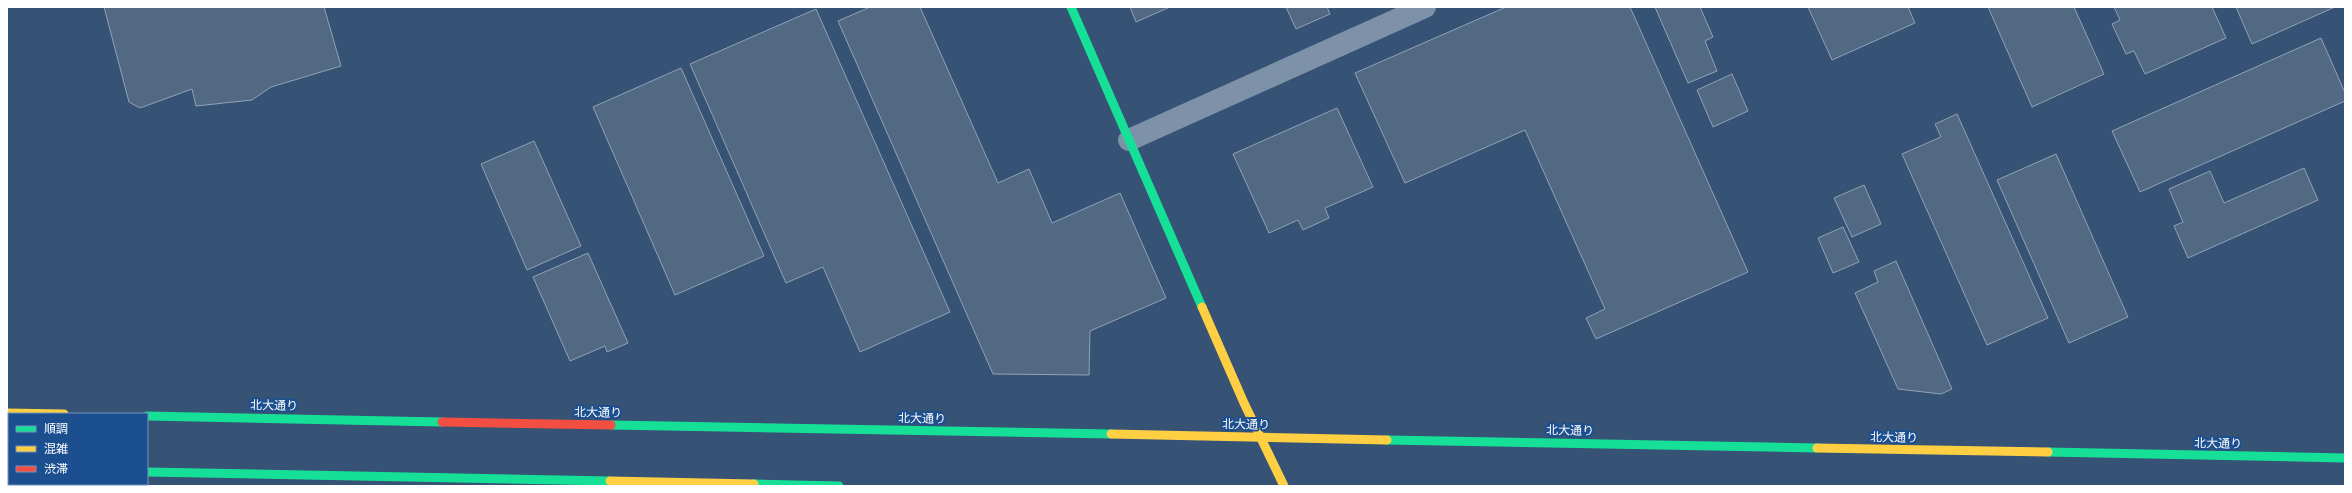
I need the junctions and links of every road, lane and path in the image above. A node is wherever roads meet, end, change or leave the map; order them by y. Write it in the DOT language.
graph roads {
  1 [pos="1071,7"];
  2 [pos="1425,7"];
  3 [pos="1129,140"];
  4 [pos="148,416"];
  5 [pos="1262,437"];
  6 [pos="2345,458"];
  7 [pos="148,472"];
  8 [pos="839,486"];
  9 [pos="1284,486"];
  1 -- 3 [label="street"];
  2 -- 3 [label="street"];
  3 -- 5 [label="street"];
  4 -- 5 [label="street, 北大通り"];
  5 -- 6 [label="street, 北大通り"];
  5 -- 9 [label="street"];
  7 -- 8 [label="street"];
}
